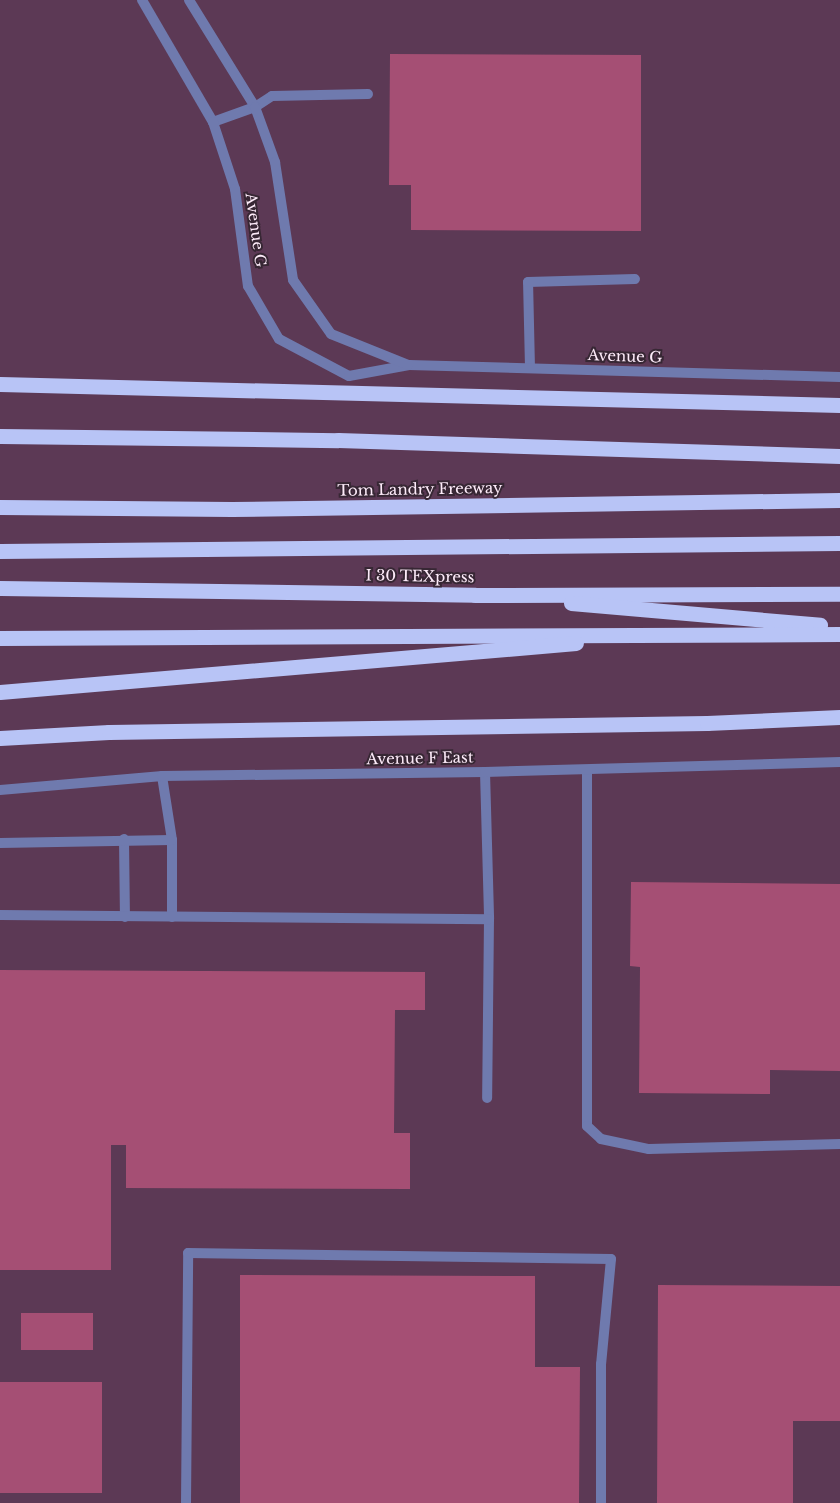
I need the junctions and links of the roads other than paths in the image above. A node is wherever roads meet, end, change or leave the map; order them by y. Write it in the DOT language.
graph roads {
  1 [pos="142,0"];
  2 [pos="189,0"];
  3 [pos="368,94"];
  4 [pos="255,107"];
  5 [pos="214,122"];
  6 [pos="635,280"];
  7 [pos="409,365"];
  8 [pos="530,368"];
  9 [pos="840,377"];
  10 [pos="0,384"];
  11 [pos="840,405"];
  12 [pos="0,436"];
  13 [pos="840,456"];
  14 [pos="840,500"];
  15 [pos="0,507"];
  16 [pos="840,543"];
  17 [pos="0,551"];
  18 [pos="0,588"];
  19 [pos="840,594"];
  20 [pos="475,595"];
  21 [pos="840,627"];
  22 [pos="688,634"];
  23 [pos="840,634"];
  24 [pos="0,638"];
  25 [pos="0,692"];
  26 [pos="840,717"];
  27 [pos="0,738"];
  28 [pos="840,762"];
  29 [pos="587,770"];
  30 [pos="485,772"];
  31 [pos="162,776"];
  32 [pos="0,790"];
  33 [pos="124,840"];
  34 [pos="172,840"];
  35 [pos="0,843"];
  36 [pos="0,916"];
  37 [pos="125,917"];
  38 [pos="172,917"];
  39 [pos="489,919"];
  40 [pos="487,1098"];
  41 [pos="840,1144"];
  42 [pos="186,1503"];
  43 [pos="601,1503"];
  1 -- 5 [label="street, Avenue G"];
  2 -- 4 [label="street, Avenue G"];
  3 -- 4 [label="street"];
  4 -- 5 [label="street"];
  4 -- 7 [label="street, Avenue G"];
  5 -- 7 [label="street, Avenue G"];
  6 -- 8 [label="street"];
  7 -- 8 [label="street, Avenue G"];
  8 -- 9 [label="street, Avenue G"];
  10 -- 11 [label="highway"];
  12 -- 13 [label="highway"];
  14 -- 15 [label="highway, Tom Landry Freeway"];
  16 -- 17 [label="highway, I 30 TEXpress"];
  18 -- 20 [label="highway, I 30 TEXpress"];
  19 -- 20 [label="highway, I 30 TEXpress"];
  20 -- 21 [label="highway"];
  22 -- 23 [label="highway"];
  22 -- 24 [label="highway"];
  22 -- 25 [label="highway"];
  26 -- 27 [label="highway"];
  28 -- 29 [label="street, Avenue F East"];
  29 -- 30 [label="street, Avenue F East"];
  29 -- 41 [label="street"];
  30 -- 31 [label="street, Avenue F East"];
  30 -- 39 [label="street"];
  31 -- 32 [label="street, Avenue F East"];
  31 -- 34 [label="street"];
  33 -- 34 [label="street"];
  33 -- 35 [label="street"];
  33 -- 37 [label="street"];
  34 -- 38 [label="street"];
  36 -- 37 [label="street"];
  37 -- 38 [label="street"];
  38 -- 39 [label="street"];
  39 -- 40 [label="street"];
  42 -- 43 [label="street"];
}
